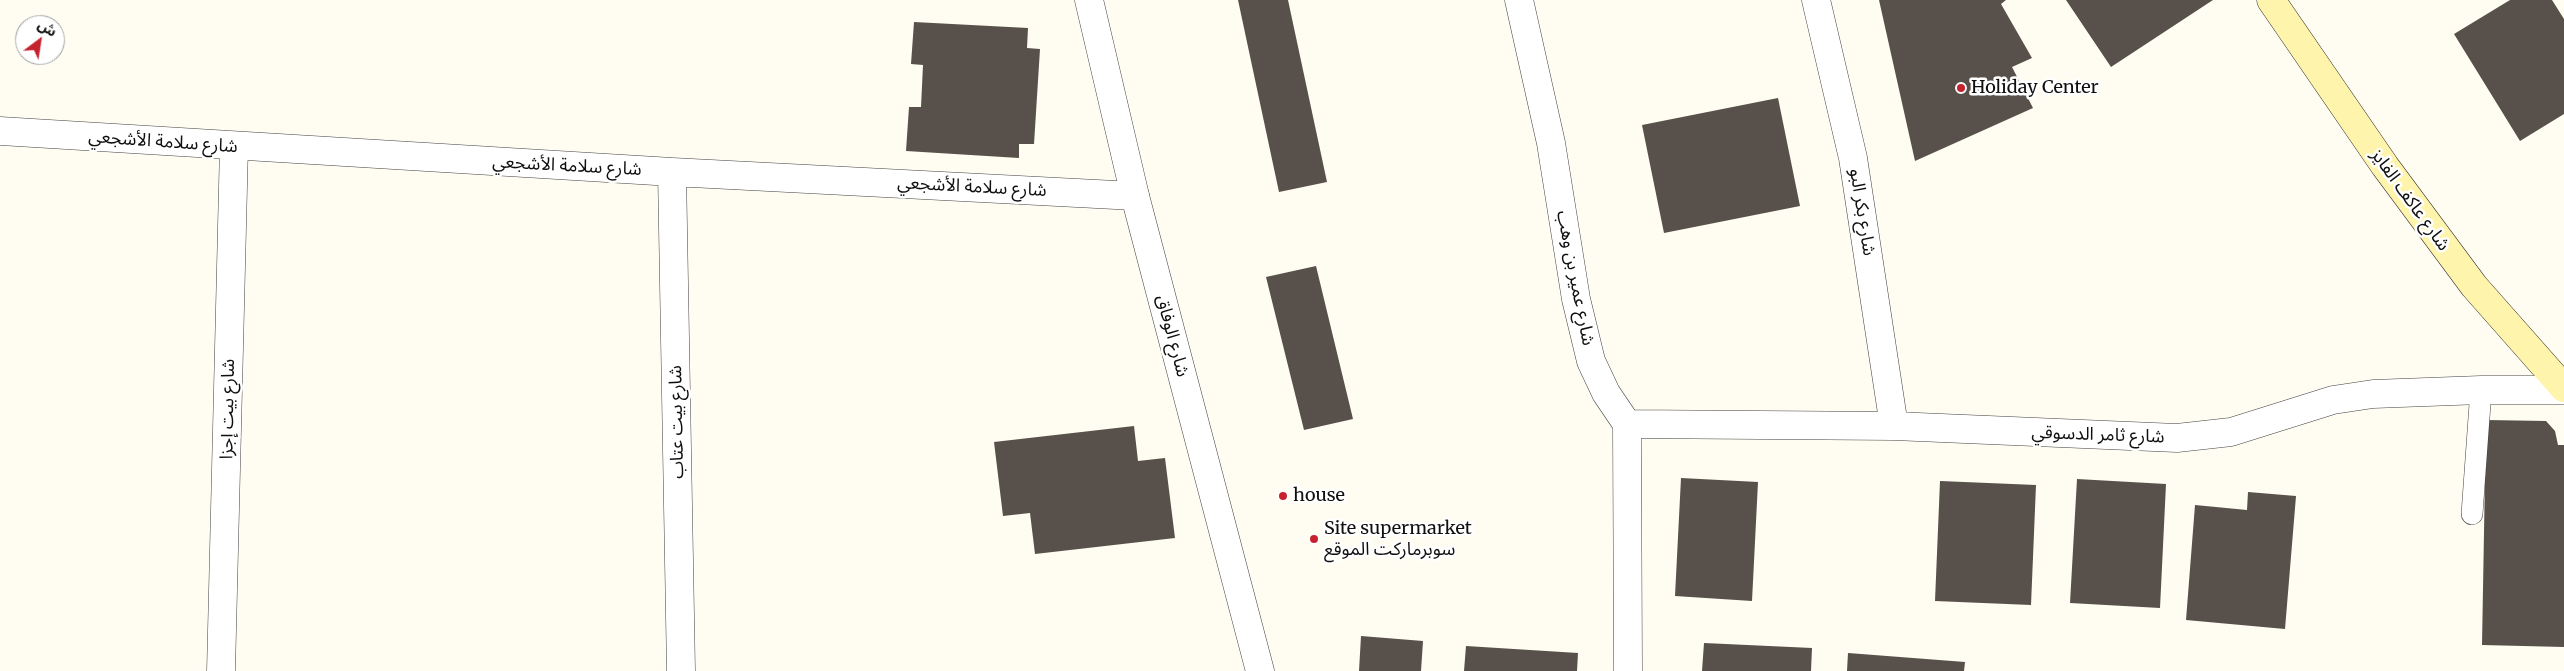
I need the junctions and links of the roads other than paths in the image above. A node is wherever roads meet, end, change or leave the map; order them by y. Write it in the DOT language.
graph roads {
  1 [pos="1089,0"];
  2 [pos="1519,0"];
  3 [pos="1816,0"];
  4 [pos="2271,0"];
  5 [pos="0,130"];
  6 [pos="234,146"];
  7 [pos="672,172"];
  8 [pos="1135,196"];
  9 [pos="2564,389"];
  10 [pos="2482,390"];
  11 [pos="1627,424"];
  12 [pos="1894,426"];
  13 [pos="2472,514"];
  14 [pos="221,671"];
  15 [pos="681,671"];
  16 [pos="1260,671"];
  17 [pos="1628,671"];
  1 -- 8 [label="street, شارع الوفاق"];
  2 -- 11 [label="street, شارع عمير بن وهب"];
  3 -- 12 [label="street, شارع بكر البو"];
  4 -- 9 [label="main road, شارع عاكف الفايز"];
  5 -- 6 [label="street, شارع سلامة الأشجعي"];
  6 -- 7 [label="street, شارع سلامة الأشجعي"];
  6 -- 14 [label="street, شارع بيت إجزا"];
  7 -- 8 [label="street, شارع سلامة الأشجعي"];
  7 -- 15 [label="street, شارع بيت عتاب"];
  8 -- 16 [label="street, شارع الوفاق"];
  9 -- 10 [label="street, شارع ثامر الدسوقي"];
  10 -- 12 [label="street, شارع ثامر الدسوقي"];
  10 -- 13 [label="lane"];
  11 -- 12 [label="street, شارع ثامر الدسوقي"];
  11 -- 17 [label="street"];
}
